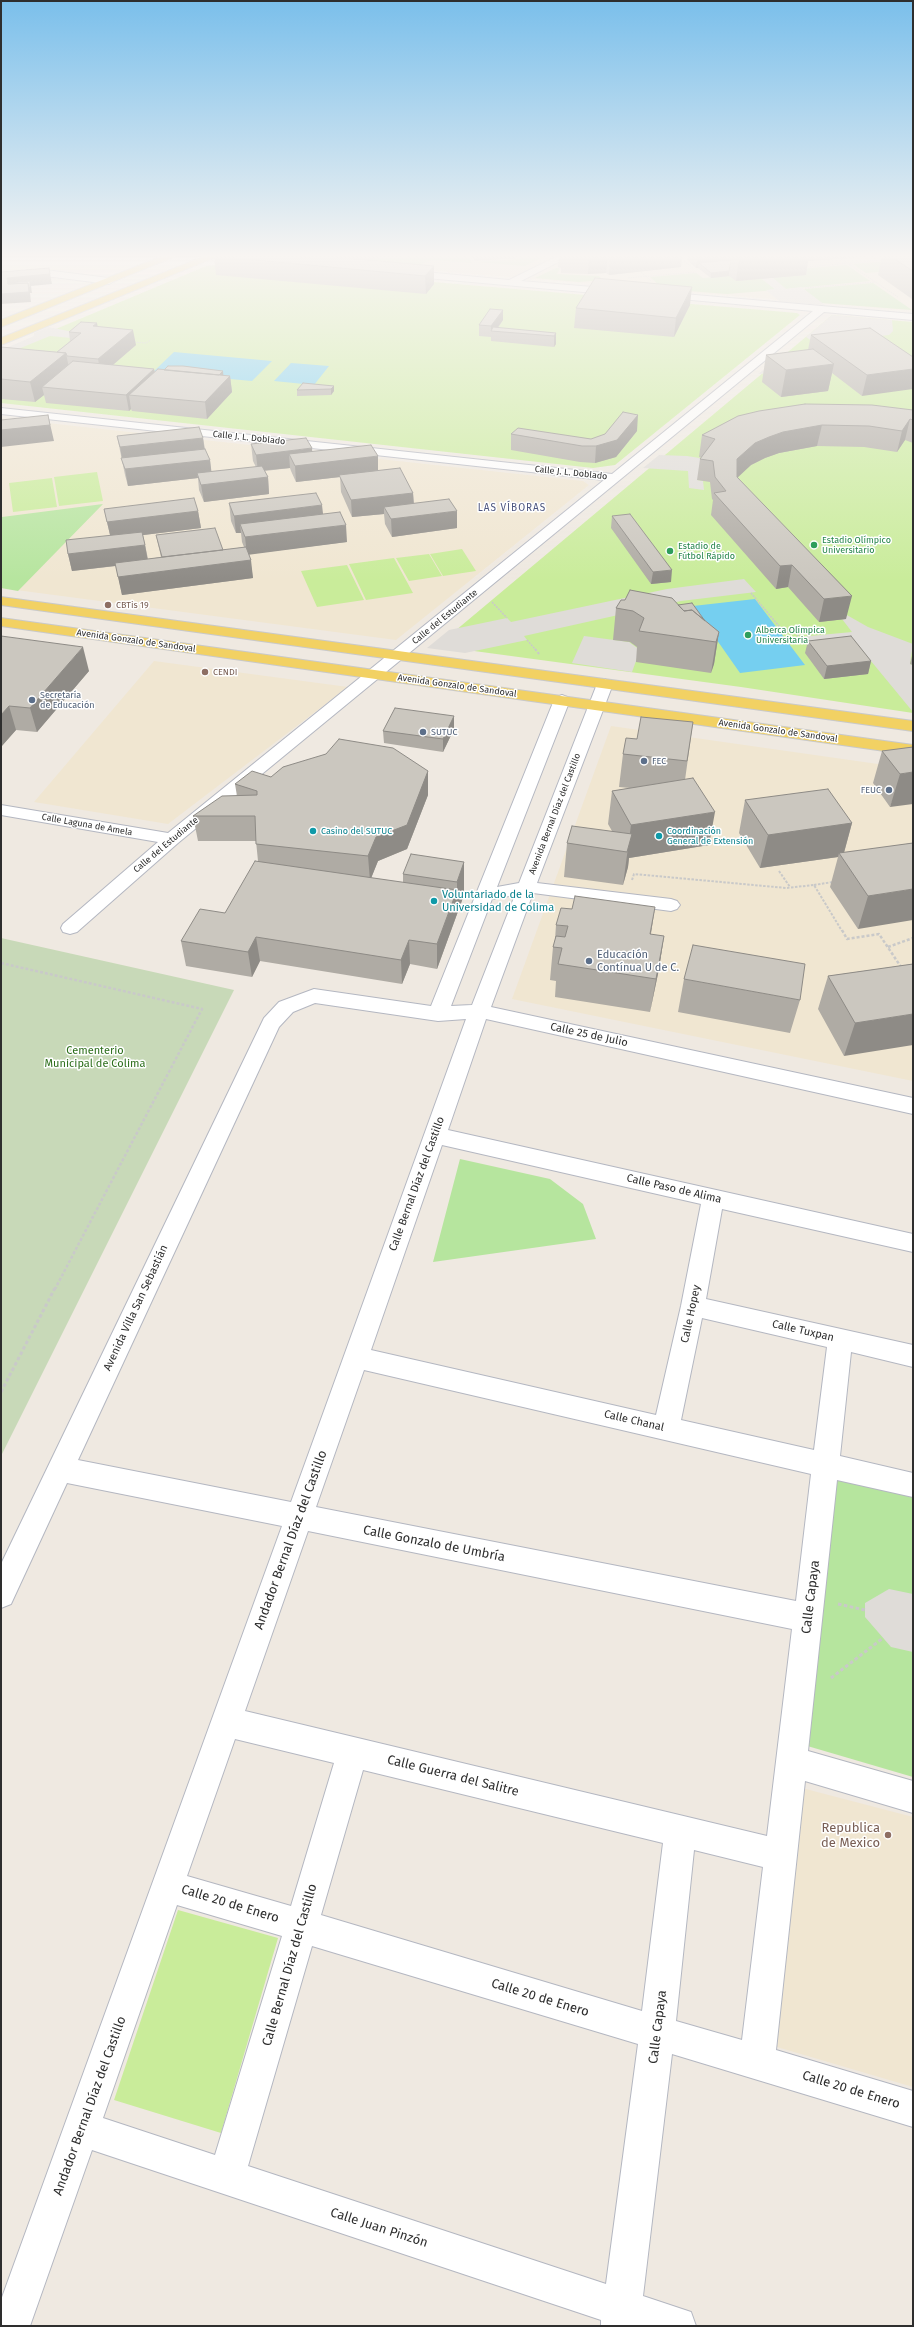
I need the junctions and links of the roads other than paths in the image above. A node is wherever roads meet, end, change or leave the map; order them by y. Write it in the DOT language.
graph roads {
  1 [pos="754,365"];
  2 [pos="1,411"];
  3 [pos="616,478"];
  4 [pos="1,601"];
  5 [pos="93,614"];
  6 [pos="1,622"];
  7 [pos="73,632"];
  8 [pos="399,655"];
  9 [pos="375,675"];
  10 [pos="605,684"];
  11 [pos="562,700"];
  12 [pos="597,706"];
  13 [pos="913,726"];
  14 [pos="913,750"];
  15 [pos="1,810"];
  16 [pos="172,839"];
  17 [pos="526,887"];
  18 [pos="485,895"];
  19 [pos="671,905"];
  20 [pos="70,928"];
  21 [pos="479,1011"];
  22 [pos="438,1014"];
  23 [pos="271,1023"];
  24 [pos="913,1106"];
  25 [pos="435,1135"];
  26 [pos="713,1198"];
  27 [pos="913,1243"];
  28 [pos="694,1306"];
  29 [pos="840,1340"];
  30 [pos="913,1356"];
  31 [pos="356,1357"];
  32 [pos="666,1428"];
  33 [pos="826,1466"];
  34 [pos="60,1469"];
  35 [pos="913,1485"];
  36 [pos="299,1517"];
  37 [pos="1,1594"];
  38 [pos="809,1618"];
  39 [pos="226,1722"];
  40 [pos="352,1752"];
  41 [pos="792,1762"];
  42 [pos="913,1797"];
  43 [pos="680,1832"];
  44 [pos="782,1855"];
  45 [pos="168,1886"];
  46 [pos="302,1926"];
  47 [pos="657,2033"];
  48 [pos="758,2062"];
  49 [pos="913,2109"];
  50 [pos="81,2129"];
  51 [pos="227,2177"];
  52 [pos="621,2317"];
  53 [pos="11,2326"];
  54 [pos="678,2326"];
  1 -- 3 [label="street, Calle del Estudiante"];
  2 -- 3 [label="street, Calle J. L. Doblado"];
  3 -- 8 [label="street, Calle del Estudiante"];
  4 -- 5 [label="main road, Avenida Gonzalo de Sandoval"];
  5 -- 7 [label="main road"];
  5 -- 8 [label="main road, Avenida Gonzalo de Sandoval"];
  6 -- 7 [label="main road, Avenida Gonzalo de Sandoval"];
  7 -- 9 [label="main road, Avenida Gonzalo de Sandoval"];
  8 -- 9 [label="street, Calle del Estudiante"];
  8 -- 10 [label="main road, Avenida Gonzalo de Sandoval"];
  9 -- 11 [label="main road, Avenida Gonzalo de Sandoval"];
  9 -- 16 [label="street, Calle del Estudiante"];
  10 -- 12 [label="street, Avenida Bernal Díaz del Castillo"];
  10 -- 13 [label="main road, Avenida Gonzalo de Sandoval"];
  11 -- 12 [label="main road, Avenida Gonzalo de Sandoval"];
  11 -- 18 [label="street"];
  12 -- 14 [label="main road, Avenida Gonzalo de Sandoval"];
  12 -- 17 [label="street, Avenida Bernal Díaz del Castillo"];
  15 -- 16 [label="street, Calle Laguna de Amela"];
  16 -- 20 [label="street, Calle del Estudiante"];
  17 -- 18 [label="street"];
  17 -- 19 [label="street"];
  17 -- 21 [label="street, Avenida Bernal Díaz del Castillo"];
  18 -- 22 [label="street"];
  21 -- 22 [label="street, Calle 25 de Julio"];
  21 -- 24 [label="street, Calle 25 de Julio"];
  21 -- 25 [label="street, Calle Bernal Díaz del Castillo"];
  22 -- 23 [label="street, Calle 25 de Julio"];
  23 -- 34 [label="street, Avenida Villa San Sebastián"];
  25 -- 26 [label="street, Calle Paso de Alima"];
  25 -- 31 [label="street, Calle Bernal Díaz del Castillo"];
  26 -- 27 [label="street, Calle Paso de Alima"];
  26 -- 28 [label="street, Calle Hopey"];
  28 -- 29 [label="street, Calle Tuxpan"];
  28 -- 32 [label="street, Calle Hopey"];
  29 -- 30 [label="street, Calle Tuxpan"];
  29 -- 33 [label="street, Calle Capaya"];
  31 -- 32 [label="street, Calle Chanal"];
  31 -- 36 [label="street, Andador Bernal Díaz del Castillo"];
  32 -- 33 [label="street, Calle Chanal"];
  33 -- 35 [label="street, Calle Chanal"];
  33 -- 38 [label="street, Calle Capaya"];
  34 -- 36 [label="street, Calle Gonzalo de Umbría"];
  34 -- 37 [label="street, Avenida Villa San Sebastián"];
  36 -- 38 [label="street, Calle Gonzalo de Umbría"];
  36 -- 39 [label="street, Andador Bernal Díaz del Castillo"];
  38 -- 41 [label="street, Calle Capaya"];
  39 -- 40 [label="street, Calle Guerra del Salitre"];
  39 -- 45 [label="street"];
  40 -- 43 [label="street, Calle Guerra del Salitre"];
  40 -- 46 [label="street, Calle Bernal Díaz del Castillo"];
  41 -- 42 [label="street"];
  41 -- 44 [label="street, Calle Capaya"];
  43 -- 44 [label="street"];
  43 -- 47 [label="street, Calle Capaya"];
  44 -- 48 [label="street, Calle Capaya"];
  45 -- 46 [label="street, Calle 20 de Enero"];
  45 -- 50 [label="street, Andador Bernal Díaz del Castillo"];
  46 -- 47 [label="street, Calle 20 de Enero"];
  46 -- 51 [label="street, Calle Bernal Díaz del Castillo"];
  47 -- 48 [label="street, Calle 20 de Enero"];
  47 -- 52 [label="street, Calle Capaya"];
  48 -- 49 [label="street, Calle 20 de Enero"];
  50 -- 51 [label="street, Calle Juan Pinzón"];
  50 -- 53 [label="street, Andador Bernal Díaz del Castillo"];
  51 -- 52 [label="street, Calle Juan Pinzón"];
  52 -- 54 [label="street, Calle Juan Pinzón"];
}
